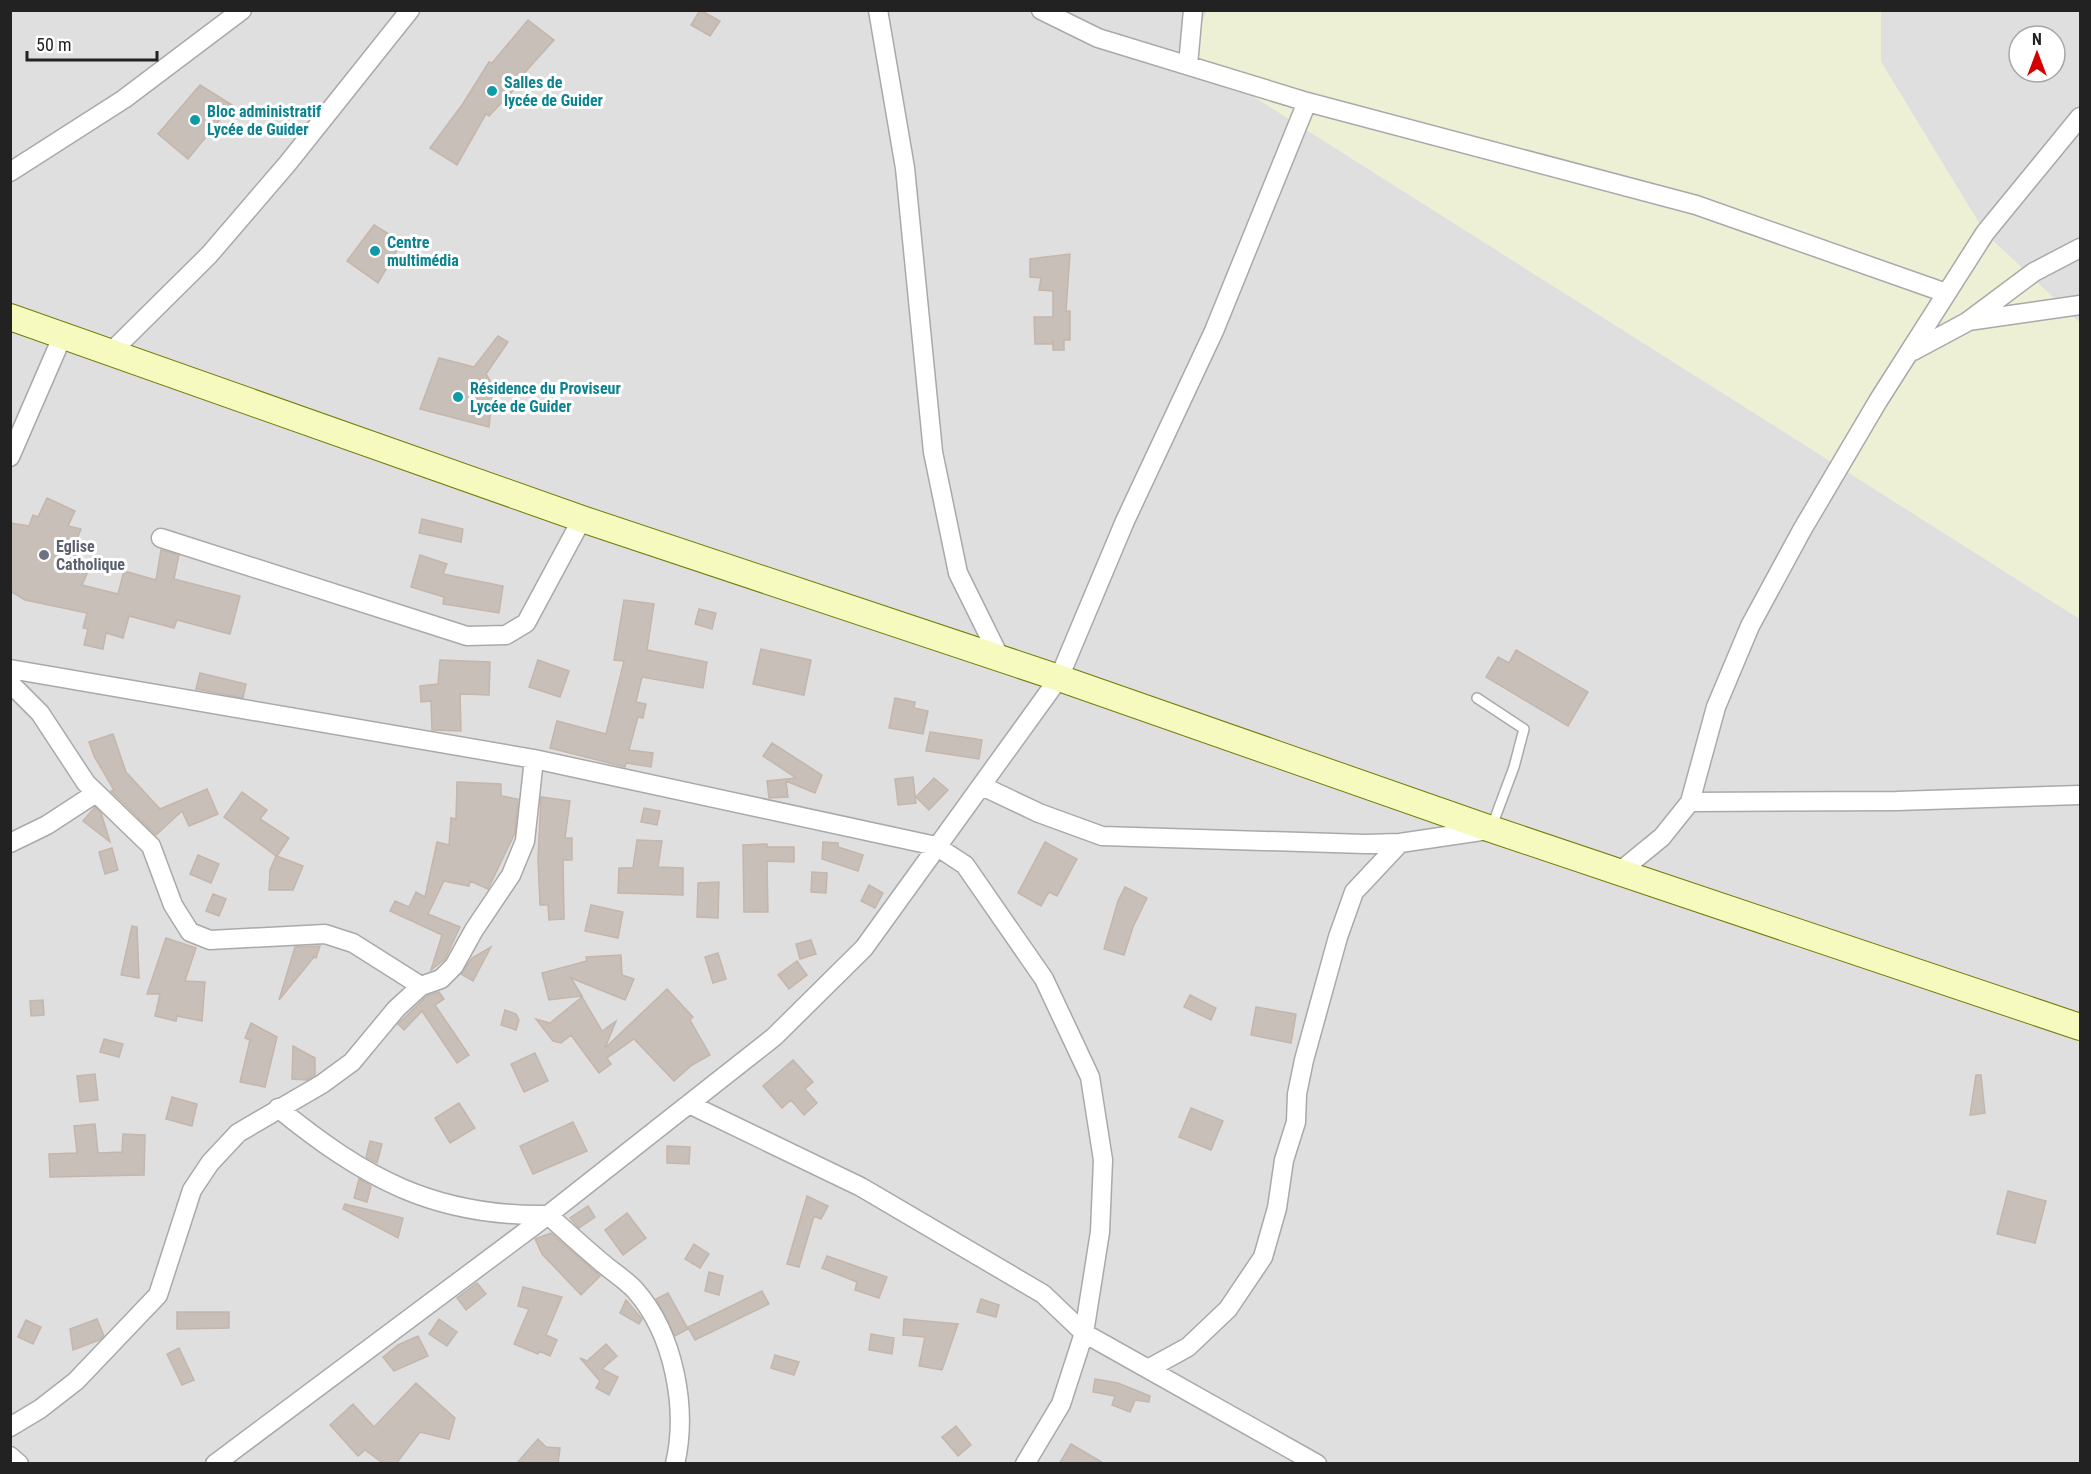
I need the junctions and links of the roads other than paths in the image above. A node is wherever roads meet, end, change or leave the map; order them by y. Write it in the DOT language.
graph roads {
  1 [pos="242,10"];
  2 [pos="410,10"];
  3 [pos="878,10"];
  4 [pos="1041,10"];
  5 [pos="1193,10"];
  6 [pos="1188,65"];
  7 [pos="1307,102"];
  8 [pos="2080,117"];
  9 [pos="10,172"];
  10 [pos="2080,248"];
  11 [pos="1946,293"];
  12 [pos="2080,305"];
  13 [pos="10,317"];
  14 [pos="1966,322"];
  15 [pos="63,335"];
  16 [pos="1912,351"];
  17 [pos="111,352"];
  18 [pos="10,457"];
  19 [pos="582,519"];
  20 [pos="161,537"];
  21 [pos="1000,658"];
  22 [pos="10,669"];
  23 [pos="1059,678"];
  24 [pos="10,683"];
  25 [pos="1477,698"];
  26 [pos="534,759"];
  27 [pos="982,786"];
  28 [pos="96,794"];
  29 [pos="2080,795"];
  30 [pos="1690,802"];
  31 [pos="1491,829"];
  32 [pos="10,843"];
  33 [pos="1400,843"];
  34 [pos="936,846"];
  35 [pos="1618,873"];
  36 [pos="421,986"];
  37 [pos="2080,1027"];
  38 [pos="689,1104"];
  39 [pos="278,1108"];
  40 [pos="548,1215"];
  41 [pos="1084,1333"];
  42 [pos="1148,1369"];
  43 [pos="10,1427"];
  44 [pos="10,1456"];
  45 [pos="19,1464"];
  46 [pos="215,1464"];
  47 [pos="675,1464"];
  48 [pos="1025,1464"];
  49 [pos="1317,1464"];
  1 -- 9 [label="street"];
  2 -- 17 [label="street"];
  3 -- 21 [label="street"];
  4 -- 6 [label="street"];
  5 -- 6 [label="street"];
  6 -- 7 [label="street"];
  7 -- 11 [label="street"];
  7 -- 23 [label="street"];
  8 -- 11 [label="street"];
  10 -- 14 [label="street"];
  11 -- 16 [label="street"];
  12 -- 14 [label="street"];
  13 -- 15 [label="main road"];
  14 -- 16 [label="street"];
  15 -- 17 [label="main road"];
  15 -- 18 [label="street"];
  16 -- 30 [label="street"];
  17 -- 19 [label="main road"];
  19 -- 20 [label="street"];
  19 -- 21 [label="main road"];
  21 -- 23 [label="main road"];
  22 -- 26 [label="street"];
  23 -- 27 [label="street"];
  23 -- 31 [label="main road"];
  24 -- 28 [label="street"];
  25 -- 31 [label="lane"];
  26 -- 34 [label="street"];
  26 -- 36 [label="street"];
  27 -- 33 [label="street"];
  27 -- 34 [label="street"];
  28 -- 32 [label="street"];
  28 -- 36 [label="street"];
  29 -- 30 [label="street"];
  30 -- 35 [label="street"];
  31 -- 33 [label="street"];
  31 -- 35 [label="main road"];
  33 -- 42 [label="street"];
  34 -- 38 [label="street"];
  34 -- 41 [label="street"];
  35 -- 37 [label="main road"];
  36 -- 39 [label="street"];
  38 -- 40 [label="street"];
  38 -- 41 [label="street"];
  39 -- 40 [label="street"];
  39 -- 43 [label="street"];
  40 -- 46 [label="street"];
  40 -- 47 [label="street"];
  41 -- 42 [label="street"];
  41 -- 48 [label="street"];
  42 -- 49 [label="street"];
  44 -- 45 [label="street"];
}
